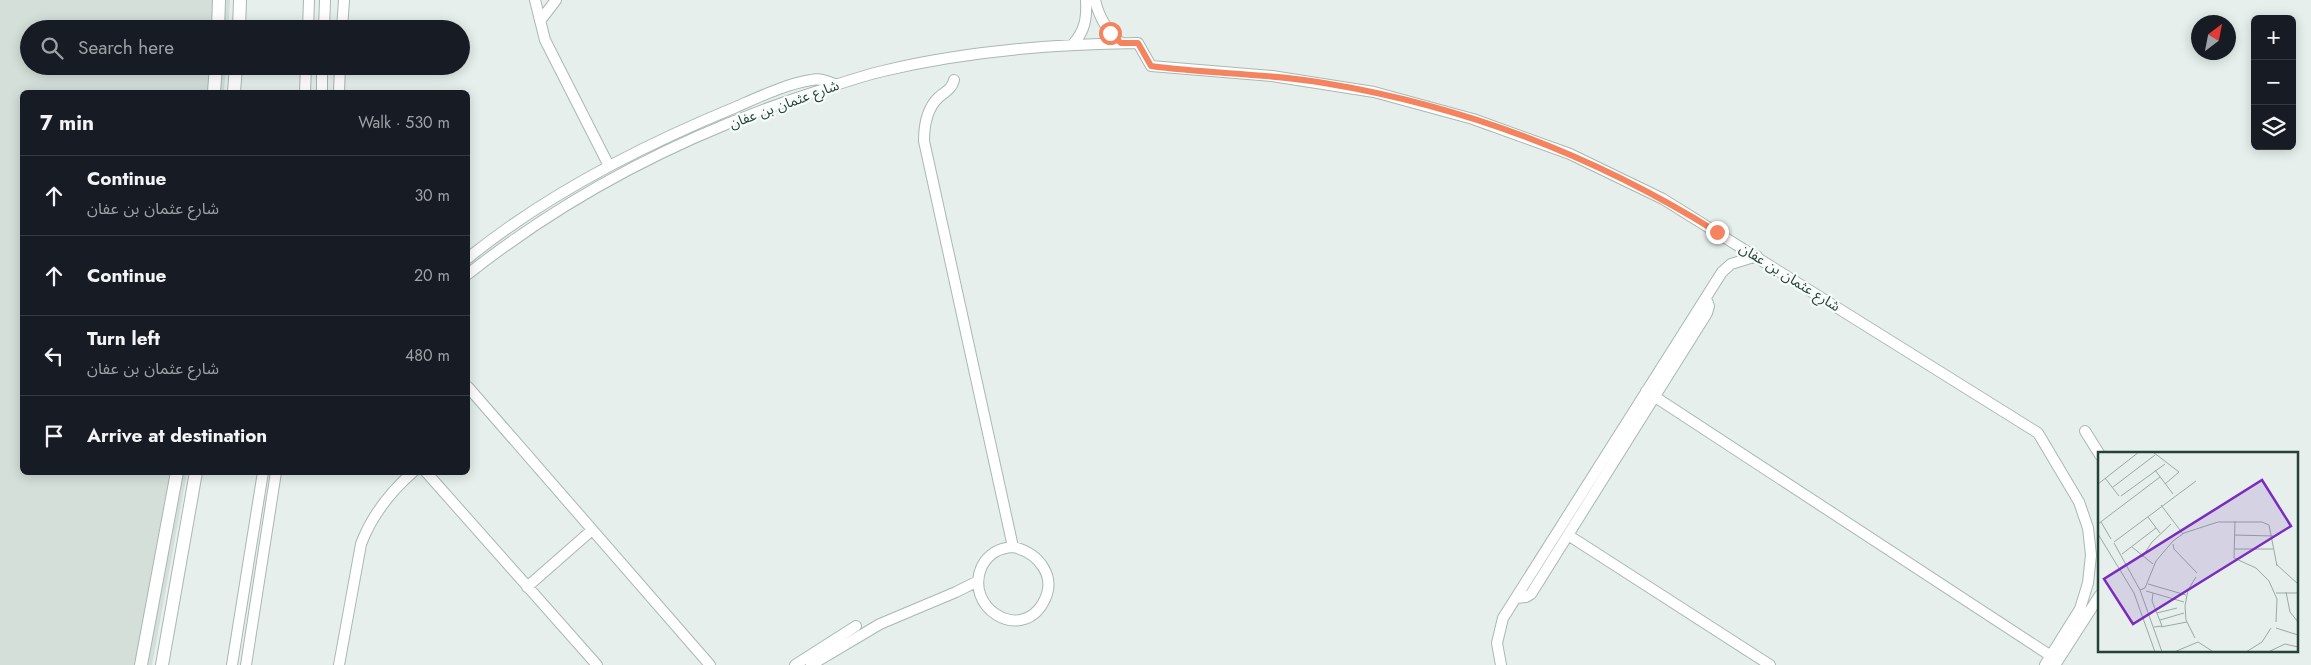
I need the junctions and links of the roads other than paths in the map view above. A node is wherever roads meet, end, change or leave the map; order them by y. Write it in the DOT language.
graph roads {
  1 [pos="219,0"];
  2 [pos="240,0"];
  3 [pos="309,0"];
  4 [pos="325,0"];
  5 [pos="344,0"];
  6 [pos="535,0"];
  7 [pos="556,0"];
  8 [pos="1086,0"];
  9 [pos="1095,0"];
  10 [pos="309,16"];
  11 [pos="324,16"];
  12 [pos="218,20"];
  13 [pos="239,20"];
  14 [pos="309,20"];
  15 [pos="324,20"];
  16 [pos="343,20"];
  17 [pos="540,22"];
  18 [pos="1121,43"];
  19 [pos="1073,44"];
  20 [pos="215,75"];
  21 [pos="235,75"];
  22 [pos="306,75"];
  23 [pos="322,75"];
  24 [pos="340,75"];
  25 [pos="954,80"];
  26 [pos="837,85"];
  27 [pos="214,90"];
  28 [pos="234,90"];
  29 [pos="305,90"];
  30 [pos="322,90"];
  31 [pos="339,90"];
  32 [pos="609,166"];
  33 [pos="1756,256"];
  34 [pos="470,257"];
  35 [pos="470,273"];
  36 [pos="470,390"];
  37 [pos="1651,394"];
  38 [pos="2085,431"];
  39 [pos="2098,452"];
  40 [pos="176,475"];
  41 [pos="195,475"];
  42 [pos="262,475"];
  43 [pos="276,475"];
  44 [pos="410,475"];
  45 [pos="429,475"];
  46 [pos="592,530"];
  47 [pos="1568,535"];
  48 [pos="1013,547"];
  49 [pos="978,581"];
  50 [pos="527,587"];
  51 [pos="2098,597"];
  52 [pos="1516,598"];
  53 [pos="2077,623"];
  54 [pos="856,626"];
  55 [pos="2053,660"];
  56 [pos="141,665"];
  57 [pos="162,665"];
  58 [pos="232,665"];
  59 [pos="246,665"];
  60 [pos="338,665"];
  61 [pos="597,665"];
  62 [pos="710,665"];
  63 [pos="795,665"];
  64 [pos="811,665"];
  65 [pos="1501,665"];
  66 [pos="1770,665"];
  67 [pos="2045,665"];
  1 -- 12 [label="street"];
  2 -- 13 [label="street"];
  3 -- 10 [label="street"];
  4 -- 11 [label="street"];
  5 -- 16 [label="street"];
  6 -- 17 [label="street"];
  7 -- 17 [label="street"];
  8 -- 19 [label="street"];
  9 -- 18 [label="street"];
  10 -- 11 [label="street"];
  10 -- 14 [label="street"];
  11 -- 15 [label="street"];
  17 -- 32 [label="street"];
  18 -- 19 [label="street, شارع عثمان بن عفان"];
  18 -- 33 [label="street, شارع عثمان بن عفان"];
  19 -- 26 [label="street, شارع عثمان بن عفان"];
  20 -- 27 [label="street"];
  21 -- 28 [label="street"];
  22 -- 29 [label="street"];
  23 -- 30 [label="street"];
  24 -- 31 [label="street"];
  25 -- 48 [label="street"];
  26 -- 32 [label="street"];
  26 -- 35 [label="street, شارع عثمان بن عفان"];
  32 -- 34 [label="street"];
  33 -- 37 [label="street"];
  33 -- 53 [label="street, شارع عثمان بن عفان"];
  36 -- 46 [label="street"];
  37 -- 47 [label="street"];
  37 -- 52 [label="street"];
  37 -- 55 [label="street"];
  38 -- 39 [label="street"];
  40 -- 56 [label="street"];
  41 -- 57 [label="street"];
  42 -- 58 [label="street"];
  43 -- 59 [label="street"];
  44 -- 60 [label="street"];
  45 -- 50 [label="street"];
  46 -- 50 [label="street"];
  46 -- 62 [label="street"];
  47 -- 52 [label="street"];
  47 -- 66 [label="street"];
  48 -- 49 [label="street"];
  48 -- 49 [label="street"];
  49 -- 64 [label="street"];
  50 -- 61 [label="street"];
  51 -- 53 [label="street"];
  52 -- 65 [label="street"];
  53 -- 55 [label="street"];
  54 -- 63 [label="street"];
  55 -- 67 [label="street"];
}
